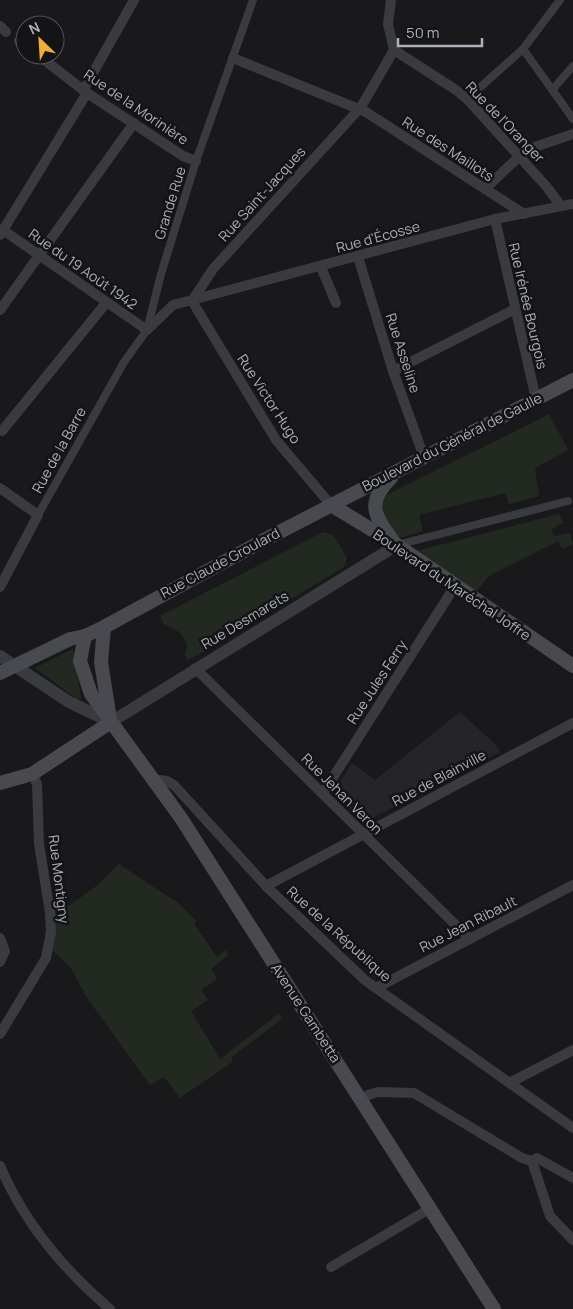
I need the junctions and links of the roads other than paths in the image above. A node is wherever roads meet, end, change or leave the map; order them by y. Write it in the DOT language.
graph roads {
  1 [pos="134,0"];
  2 [pos="253,0"];
  3 [pos="391,0"];
  4 [pos="560,0"];
  5 [pos="523,49"];
  6 [pos="394,50"];
  7 [pos="233,58"];
  8 [pos="51,65"];
  9 [pos="573,66"];
  10 [pos="553,89"];
  11 [pos="85,91"];
  12 [pos="466,99"];
  13 [pos="356,109"];
  14 [pos="573,119"];
  15 [pos="134,123"];
  16 [pos="573,134"];
  17 [pos="519,156"];
  18 [pos="196,162"];
  19 [pos="485,189"];
  20 [pos="573,204"];
  21 [pos="561,206"];
  22 [pos="524,214"];
  23 [pos="495,220"];
  24 [pos="2,232"];
  25 [pos="39,254"];
  26 [pos="358,257"];
  27 [pos="321,267"];
  28 [pos="192,301"];
  29 [pos="106,303"];
  30 [pos="336,303"];
  31 [pos="515,309"];
  32 [pos="0,310"];
  33 [pos="147,330"];
  34 [pos="393,371"];
  35 [pos="573,380"];
  36 [pos="536,399"];
  37 [pos="2,431"];
  38 [pos="424,457"];
  39 [pos="400,469"];
  40 [pos="0,488"];
  41 [pos="568,501"];
  42 [pos="331,505"];
  43 [pos="38,515"];
  44 [pos="396,545"];
  45 [pos="455,586"];
  46 [pos="0,588"];
  47 [pos="107,625"];
  48 [pos="85,636"];
  49 [pos="0,656"];
  50 [pos="101,662"];
  51 [pos="14,666"];
  52 [pos="573,666"];
  53 [pos="195,668"];
  54 [pos="0,673"];
  55 [pos="111,722"];
  56 [pos="573,723"];
  57 [pos="32,774"];
  58 [pos="152,778"];
  59 [pos="0,783"];
  60 [pos="323,794"];
  61 [pos="195,811"];
  62 [pos="181,818"];
  63 [pos="363,834"];
  64 [pos="573,885"];
  65 [pos="266,886"];
  66 [pos="0,938"];
  67 [pos="470,939"];
  68 [pos="0,962"];
  69 [pos="376,988"];
  70 [pos="0,1034"];
  71 [pos="573,1050"];
  72 [pos="509,1083"];
  73 [pos="363,1101"];
  74 [pos="573,1128"];
  75 [pos="532,1161"];
  76 [pos="0,1166"];
  77 [pos="573,1178"];
  78 [pos="431,1208"];
  79 [pos="573,1240"];
  80 [pos="331,1267"];
  81 [pos="110,1309"];
  82 [pos="494,1309"];
  1 -- 11 [label="street"];
  2 -- 7 [label="street, Grande Rue"];
  3 -- 6 [label="street"];
  4 -- 5 [label="street"];
  5 -- 10 [label="street"];
  5 -- 12 [label="street"];
  6 -- 12 [label="street, Rue de l'Oranger"];
  6 -- 13 [label="street, Rue Saint-Jacques"];
  7 -- 13 [label="street, Rue des Maillots"];
  7 -- 18 [label="street, Grande Rue"];
  8 -- 11 [label="street, Rue de la Morinière"];
  9 -- 10 [label="street"];
  10 -- 14 [label="street"];
  11 -- 15 [label="street, Rue de la Morinière"];
  11 -- 24 [label="street"];
  12 -- 17 [label="street, Rue de l'Oranger"];
  13 -- 19 [label="street, Rue des Maillots"];
  13 -- 28 [label="street, Rue Saint-Jacques"];
  15 -- 18 [label="street, Rue de la Morinière"];
  15 -- 25 [label="street"];
  16 -- 17 [label="street"];
  17 -- 19 [label="street"];
  17 -- 21 [label="street, Rue de l'Oranger"];
  18 -- 33 [label="street, Grande Rue"];
  19 -- 22 [label="street, Rue des Maillots"];
  20 -- 21 [label="street, Rue d'Écosse"];
  21 -- 22 [label="street, Rue d'Écosse"];
  22 -- 23 [label="street, Rue d'Écosse"];
  23 -- 26 [label="street, Rue d'Écosse"];
  23 -- 31 [label="street, Rue Irénée Bourgois"];
  24 -- 25 [label="street, Rue du 19 Août 1942"];
  25 -- 29 [label="street, Rue du 19 Août 1942"];
  25 -- 32 [label="street"];
  26 -- 27 [label="street, Rue d'Écosse"];
  26 -- 34 [label="street, Rue Asseline"];
  27 -- 28 [label="street, Rue d'Écosse"];
  27 -- 30 [label="street"];
  28 -- 33 [label="street, Rue d'Écosse"];
  28 -- 42 [label="street, Rue Victor Hugo"];
  29 -- 33 [label="street, Rue du 19 Août 1942"];
  29 -- 37 [label="street"];
  31 -- 34 [label="street"];
  31 -- 36 [label="street, Rue Irénée Bourgois"];
  33 -- 43 [label="street, Rue de la Barre"];
  34 -- 38 [label="street, Rue Asseline"];
  35 -- 36 [label="main road, Boulevard du Général de Gaulle"];
  36 -- 38 [label="main road, Boulevard du Général de Gaulle"];
  38 -- 39 [label="main road, Boulevard du Général de Gaulle"];
  39 -- 42 [label="main road, Boulevard du Général de Gaulle"];
  39 -- 44 [label="main road"];
  40 -- 43 [label="street"];
  41 -- 44 [label="street"];
  42 -- 44 [label="main road, Boulevard du Maréchal Joffre"];
  42 -- 47 [label="main road, Rue Claude Groulard"];
  43 -- 46 [label="street, Rue de la Barre"];
  44 -- 45 [label="main road, Boulevard du Maréchal Joffre"];
  44 -- 53 [label="street, Rue Desmarets"];
  45 -- 52 [label="main road, Boulevard du Maréchal Joffre"];
  45 -- 60 [label="street, Rue Jules Ferry"];
  47 -- 48 [label="main road, Rue Claude Groulard"];
  47 -- 50 [label="main road"];
  48 -- 50 [label="main road"];
  48 -- 51 [label="main road, Rue Claude Groulard"];
  48 -- 55 [label="main road, Avenue Gambetta"];
  49 -- 51 [label="street"];
  50 -- 55 [label="main road"];
  51 -- 54 [label="main road, Rue Claude Groulard"];
  51 -- 55 [label="street"];
  53 -- 55 [label="street, Rue Desmarets"];
  53 -- 60 [label="street, Rue Jehan Veron"];
  55 -- 57 [label="main road"];
  55 -- 58 [label="main road, Avenue Gambetta"];
  56 -- 63 [label="street, Rue de Blainville"];
  57 -- 59 [label="main road"];
  57 -- 70 [label="street, Rue Montigny"];
  58 -- 61 [label="street, Rue de la République"];
  58 -- 62 [label="main road, Avenue Gambetta"];
  60 -- 63 [label="street, Rue Jehan Veron"];
  61 -- 62 [label="street"];
  61 -- 65 [label="street, Rue de la République"];
  62 -- 73 [label="main road, Avenue Gambetta"];
  63 -- 65 [label="street, Rue de Blainville"];
  63 -- 67 [label="street, Rue Jehan Veron"];
  64 -- 67 [label="street, Rue Jean Ribault"];
  65 -- 69 [label="street, Rue de la République"];
  66 -- 68 [label="street"];
  67 -- 69 [label="street, Rue Jean Ribault"];
  69 -- 72 [label="street, Rue de la République"];
  71 -- 72 [label="street"];
  72 -- 74 [label="street, Rue de la République"];
  73 -- 75 [label="street"];
  73 -- 78 [label="main road, Avenue Gambetta"];
  75 -- 77 [label="street"];
  75 -- 79 [label="street"];
  76 -- 81 [label="street"];
  78 -- 80 [label="street"];
  78 -- 82 [label="main road, Avenue Gambetta"];
}
